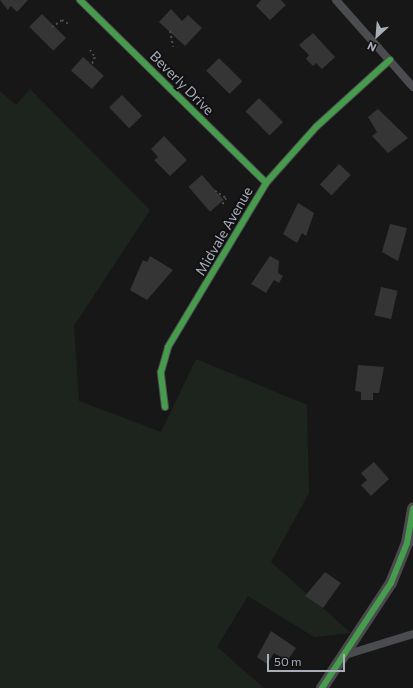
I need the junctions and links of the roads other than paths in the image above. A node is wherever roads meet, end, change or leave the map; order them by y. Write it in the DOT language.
graph roads {
  1 [pos="80,0"];
  2 [pos="336,0"];
  3 [pos="390,60"];
  4 [pos="413,87"];
  5 [pos="266,183"];
  6 [pos="164,407"];
  7 [pos="413,509"];
  8 [pos="413,634"];
  9 [pos="344,655"];
  10 [pos="322,688"];
  1 -- 5 [label="street, Beverly Drive"];
  2 -- 3 [label="street"];
  3 -- 4 [label="street"];
  3 -- 5 [label="street, Midvale Avenue"];
  5 -- 6 [label="street, Midvale Avenue"];
  7 -- 9 [label="street"];
  8 -- 9 [label="street"];
  9 -- 10 [label="street"];
}
